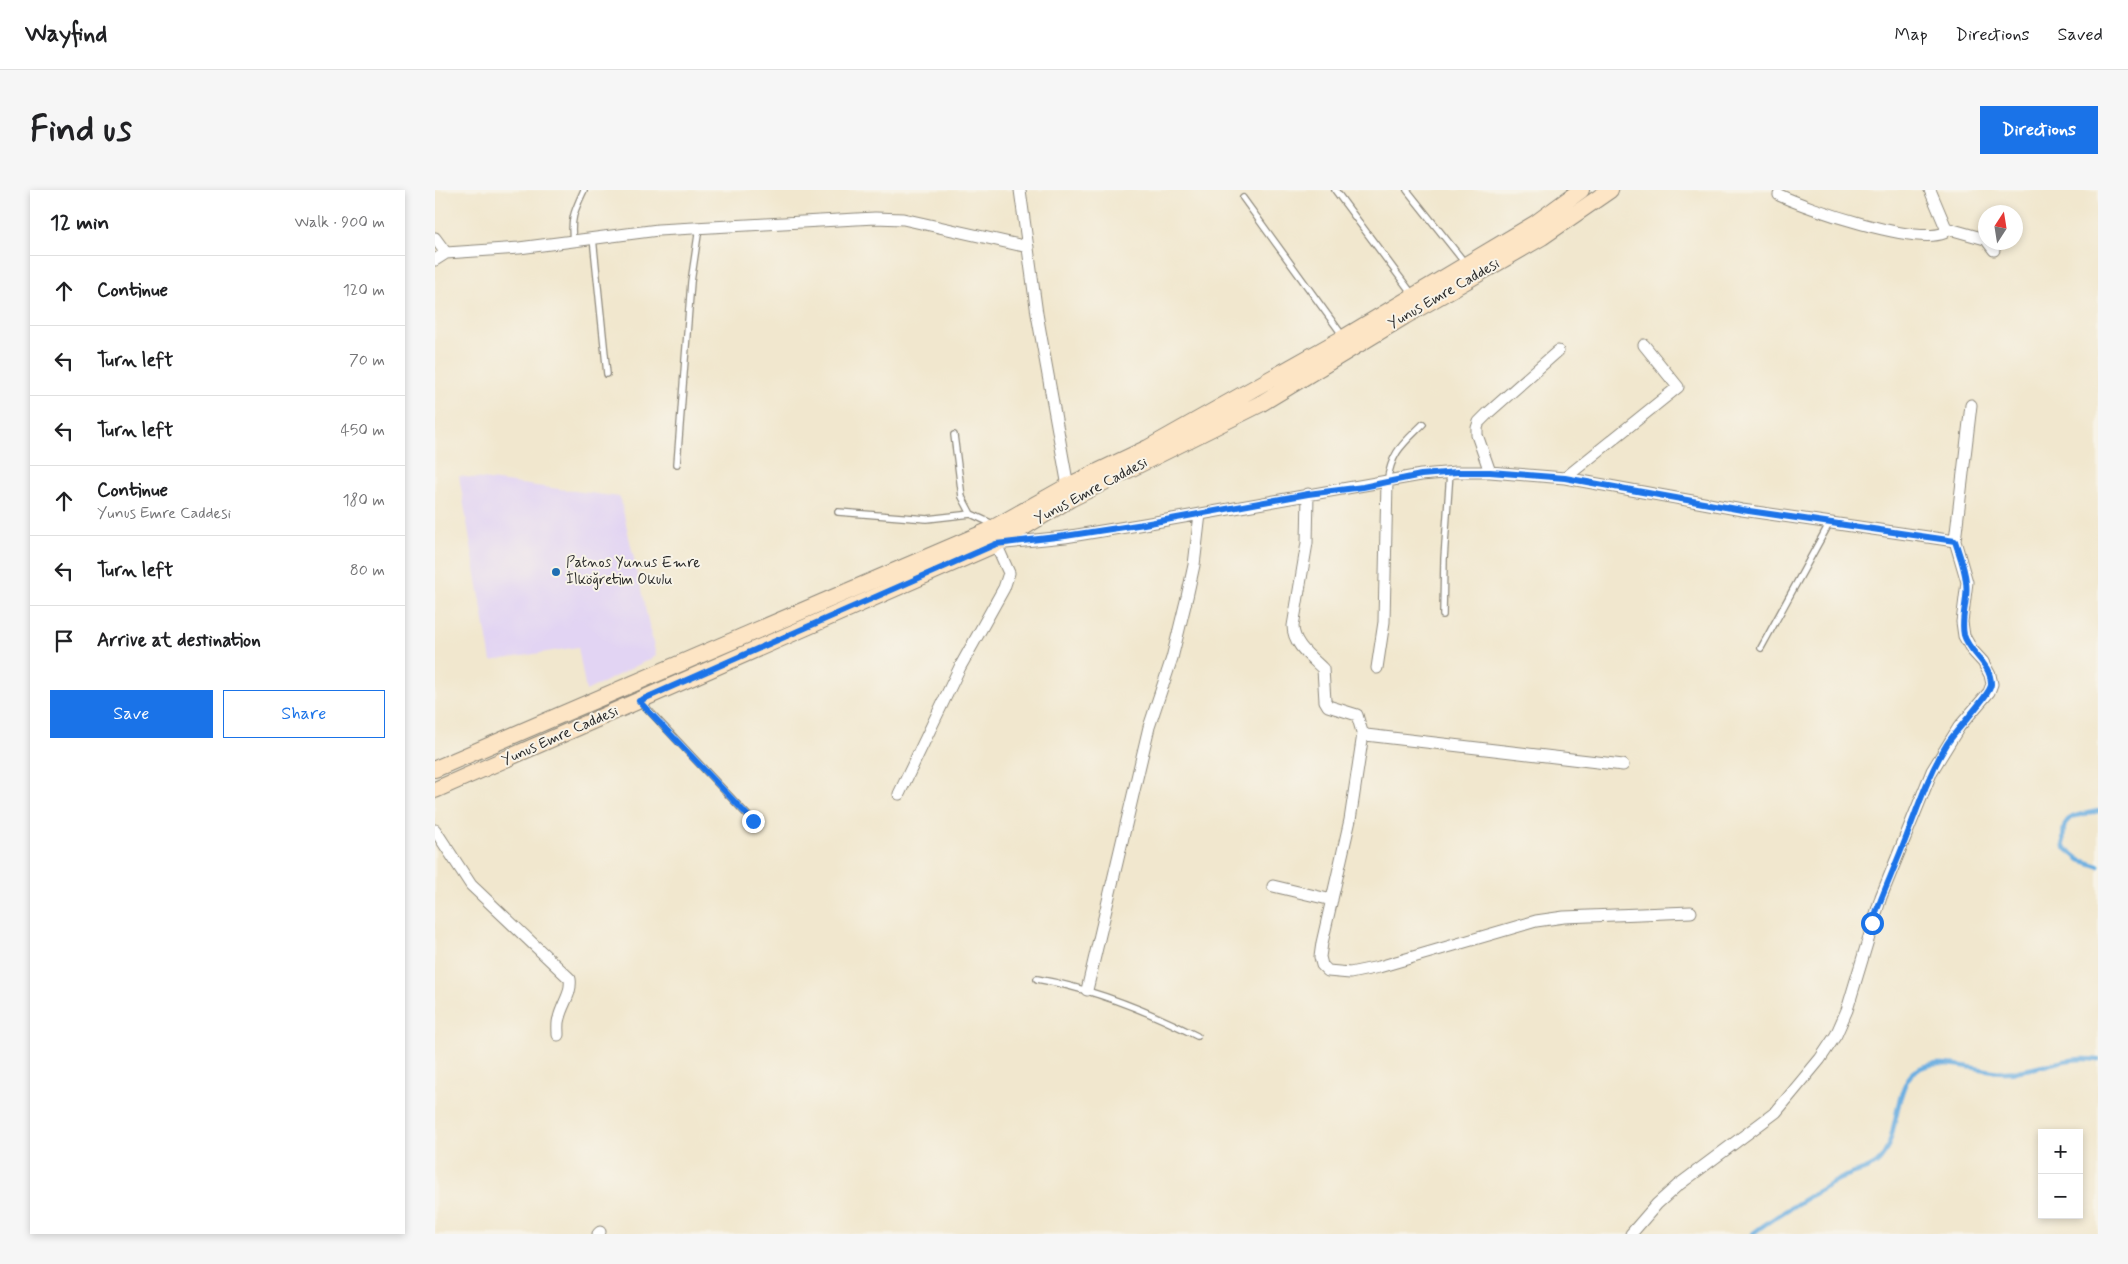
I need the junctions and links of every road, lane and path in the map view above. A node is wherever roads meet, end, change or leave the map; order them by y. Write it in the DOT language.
graph roads {
  1 [pos="584,190"];
  2 [pos="1020,190"];
  3 [pos="1335,190"];
  4 [pos="1407,190"];
  5 [pos="1581,190"];
  6 [pos="1610,190"];
  7 [pos="1930,190"];
  8 [pos="1779,195"];
  9 [pos="1243,198"];
  10 [pos="699,228"];
  11 [pos="1946,228"];
  12 [pos="1978,237"];
  13 [pos="435,238"];
  14 [pos="593,238"];
  15 [pos="573,241"];
  16 [pos="1028,247"];
  17 [pos="446,253"];
  18 [pos="435,260"];
  19 [pos="1466,264"];
  20 [pos="1414,296"];
  21 [pos="1345,337"];
  22 [pos="1644,345"];
  23 [pos="1559,351"];
  24 [pos="607,374"];
  25 [pos="1971,405"];
  26 [pos="1423,424"];
  27 [pos="954,436"];
  28 [pos="677,464"];
  29 [pos="1450,472"];
  30 [pos="1490,472"];
  31 [pos="1565,478"];
  32 [pos="1387,482"];
  33 [pos="1069,493"];
  34 [pos="1308,494"];
  35 [pos="838,512"];
  36 [pos="971,514"];
  37 [pos="1200,514"];
  38 [pos="1829,524"];
  39 [pos="997,526"];
  40 [pos="1955,541"];
  41 [pos="996,544"];
  42 [pos="1443,615"];
  43 [pos="1761,648"];
  44 [pos="1377,668"];
  45 [pos="639,701"];
  46 [pos="1363,734"];
  47 [pos="1623,765"];
  48 [pos="435,769"];
  49 [pos="435,790"];
  50 [pos="899,794"];
  51 [pos="753,821"];
  52 [pos="435,830"];
  53 [pos="1273,886"];
  54 [pos="1332,900"];
  55 [pos="1691,912"];
  56 [pos="1037,979"];
  57 [pos="1087,990"];
  58 [pos="558,1035"];
  59 [pos="1197,1036"];
  60 [pos="1631,1234"];
  1 -- 15 [label="lane"];
  2 -- 16 [label="street"];
  3 -- 20 [label="lane"];
  4 -- 19 [label="lane"];
  5 -- 19 [label="street, Yunus Emre Caddesi"];
  6 -- 33 [label="street, Yunus Emre Caddesi"];
  7 -- 11 [label="street"];
  8 -- 11 [label="street"];
  9 -- 21 [label="lane"];
  10 -- 14 [label="street"];
  10 -- 16 [label="street"];
  10 -- 28 [label="lane"];
  11 -- 12 [label="street"];
  13 -- 17 [label="street"];
  14 -- 15 [label="street"];
  14 -- 24 [label="lane"];
  15 -- 17 [label="street"];
  16 -- 33 [label="street"];
  17 -- 18 [label="street"];
  19 -- 20 [label="street, Yunus Emre Caddesi"];
  20 -- 21 [label="street, Yunus Emre Caddesi"];
  21 -- 33 [label="street, Yunus Emre Caddesi"];
  22 -- 31 [label="street"];
  23 -- 30 [label="street"];
  25 -- 40 [label="street"];
  26 -- 32 [label="lane"];
  27 -- 36 [label="lane"];
  29 -- 30 [label="street"];
  29 -- 32 [label="street"];
  29 -- 42 [label="lane"];
  30 -- 31 [label="street"];
  31 -- 38 [label="street"];
  32 -- 34 [label="street"];
  32 -- 44 [label="street"];
  33 -- 39 [label="street, Yunus Emre Caddesi"];
  33 -- 41 [label="street, Yunus Emre Caddesi"];
  34 -- 37 [label="street"];
  34 -- 46 [label="street"];
  35 -- 36 [label="lane"];
  36 -- 39 [label="lane"];
  37 -- 41 [label="street"];
  37 -- 57 [label="street"];
  38 -- 40 [label="street"];
  38 -- 43 [label="lane"];
  39 -- 48 [label="street, Yunus Emre Caddesi"];
  40 -- 60 [label="street"];
  41 -- 45 [label="street, Yunus Emre Caddesi"];
  41 -- 50 [label="street"];
  45 -- 49 [label="street, Yunus Emre Caddesi"];
  45 -- 51 [label="lane"];
  46 -- 47 [label="street"];
  46 -- 54 [label="street"];
  52 -- 58 [label="street"];
  53 -- 54 [label="street"];
  54 -- 55 [label="street"];
  56 -- 57 [label="lane"];
  57 -- 59 [label="lane"];
}
